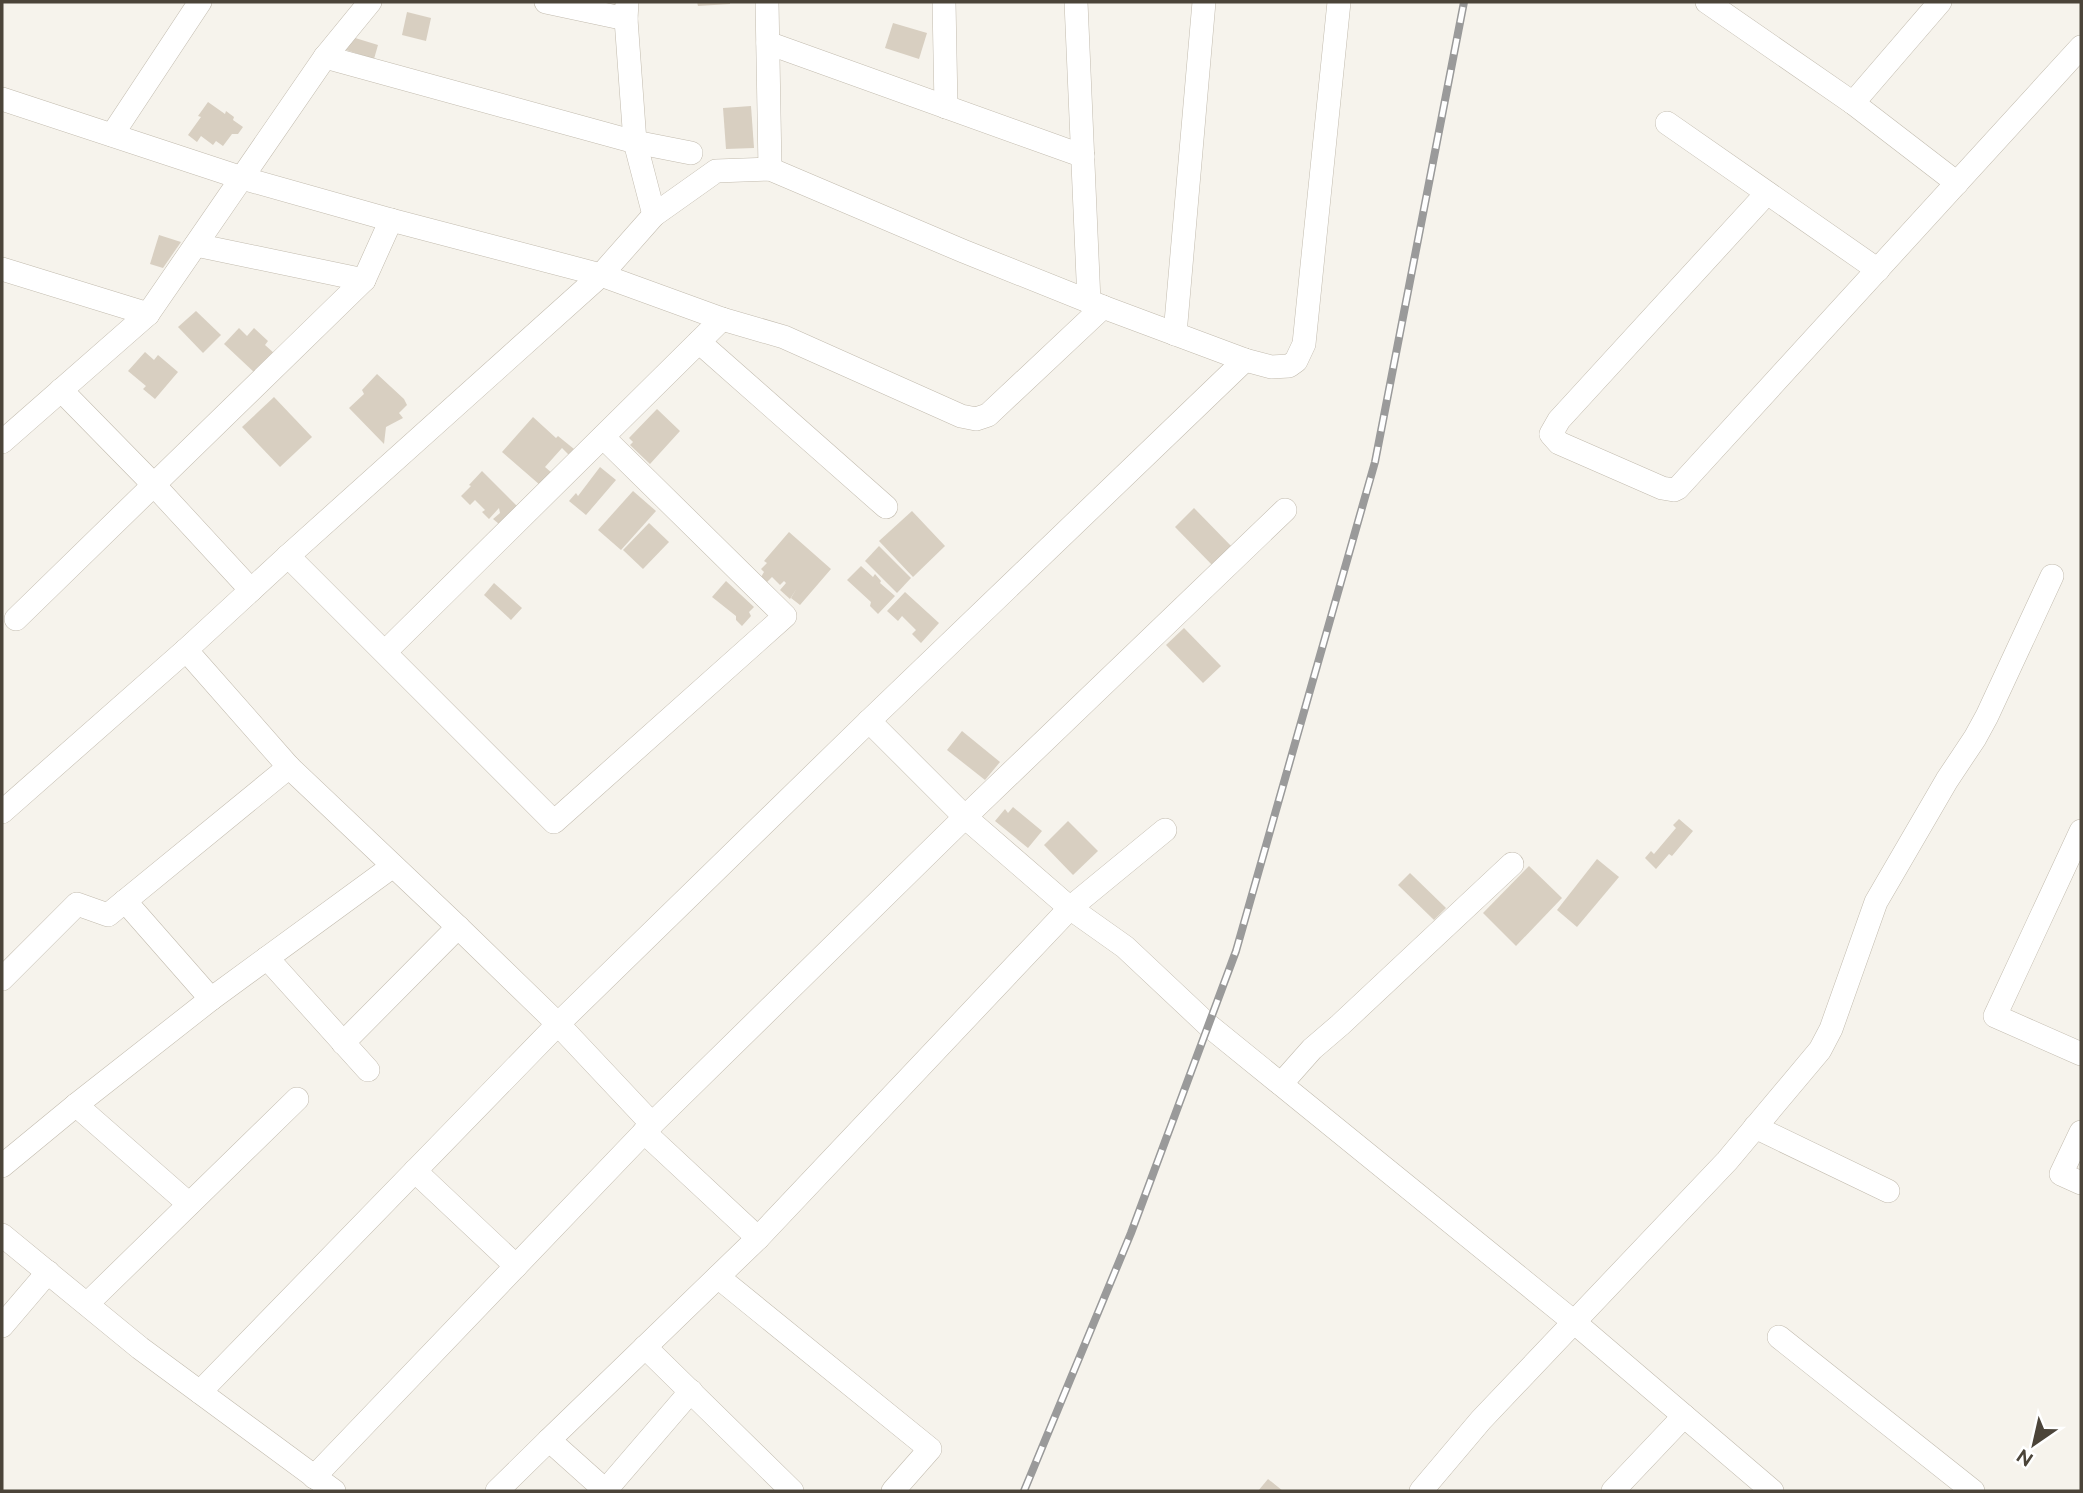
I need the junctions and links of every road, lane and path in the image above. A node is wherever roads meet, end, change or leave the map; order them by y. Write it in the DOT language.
graph roads {
  1 [pos="200,2"];
  2 [pos="370,2"];
  3 [pos="546,2"];
  4 [pos="767,2"];
  5 [pos="944,2"];
  6 [pos="1076,2"];
  7 [pos="1204,2"];
  8 [pos="1339,2"];
  9 [pos="1707,2"];
  10 [pos="1940,2"];
  11 [pos="627,10"];
  12 [pos="768,43"];
  13 [pos="2081,47"];
  14 [pos="325,57"];
  15 [pos="2,99"];
  16 [pos="1853,103"];
  17 [pos="946,107"];
  18 [pos="1667,123"];
  19 [pos="112,135"];
  20 [pos="635,142"];
  21 [pos="691,153"];
  22 [pos="1083,156"];
  23 [pos="770,169"];
  24 [pos="242,178"];
  25 [pos="1957,183"];
  26 [pos="1767,193"];
  27 [pos="654,215"];
  28 [pos="391,220"];
  29 [pos="196,245"];
  30 [pos="2,269"];
  31 [pos="1878,270"];
  32 [pos="601,275"];
  33 [pos="364,280"];
  34 [pos="1096,304"];
  35 [pos="148,314"];
  36 [pos="722,319"];
  37 [pos="1175,334"];
  38 [pos="699,342"];
  39 [pos="1245,360"];
  40 [pos="61,390"];
  41 [pos="603,437"];
  42 [pos="2,442"];
  43 [pos="155,485"];
  44 [pos="886,507"];
  45 [pos="1285,510"];
  46 [pos="288,555"];
  47 [pos="2052,576"];
  48 [pos="251,590"];
  49 [pos="16,619"];
  50 [pos="186,650"];
  51 [pos="385,652"];
  52 [pos="869,721"];
  53 [pos="289,767"];
  54 [pos="2,813"];
  55 [pos="965,817"];
  56 [pos="1165,830"];
  57 [pos="2081,831"];
  58 [pos="1512,864"];
  59 [pos="393,866"];
  60 [pos="125,901"];
  61 [pos="1070,908"];
  62 [pos="458,926"];
  63 [pos="267,958"];
  64 [pos="2,979"];
  65 [pos="211,999"];
  66 [pos="558,1024"];
  67 [pos="343,1043"];
  68 [pos="2081,1054"];
  69 [pos="368,1070"];
  70 [pos="1281,1084"];
  71 [pos="297,1099"];
  72 [pos="76,1105"];
  73 [pos="648,1128"];
  74 [pos="1755,1128"];
  75 [pos="2081,1132"];
  76 [pos="2,1166"];
  77 [pos="415,1171"];
  78 [pos="2081,1183"];
  79 [pos="1888,1191"];
  80 [pos="189,1205"];
  81 [pos="2,1235"];
  82 [pos="758,1238"];
  83 [pos="516,1266"];
  84 [pos="48,1272"];
  85 [pos="718,1277"];
  86 [pos="87,1304"];
  87 [pos="1574,1322"];
  88 [pos="2,1326"];
  89 [pos="1779,1337"];
  90 [pos="645,1347"];
  91 [pos="691,1391"];
  92 [pos="200,1392"];
  93 [pos="1684,1416"];
  94 [pos="549,1440"];
  95 [pos="314,1477"];
  96 [pos="334,1491"];
  97 [pos="497,1491"];
  98 [pos="606,1491"];
  99 [pos="792,1491"];
  100 [pos="893,1491"];
  101 [pos="1421,1491"];
  102 [pos="1613,1491"];
  103 [pos="1772,1491"];
  104 [pos="1973,1491"];
  1 -- 19 [label="street"];
  2 -- 14 [label="street"];
  3 -- 11 [label="street"];
  4 -- 12 [label="street"];
  5 -- 17 [label="street"];
  6 -- 22 [label="street"];
  7 -- 37 [label="street"];
  8 -- 39 [label="street"];
  9 -- 16 [label="street"];
  10 -- 16 [label="street"];
  11 -- 20 [label="street"];
  12 -- 17 [label="street"];
  12 -- 23 [label="street"];
  13 -- 25 [label="street"];
  14 -- 20 [label="street"];
  14 -- 24 [label="street"];
  15 -- 19 [label="street"];
  16 -- 25 [label="street"];
  17 -- 22 [label="street"];
  18 -- 26 [label="street"];
  19 -- 24 [label="street"];
  20 -- 21 [label="street"];
  20 -- 27 [label="street"];
  22 -- 34 [label="street"];
  23 -- 27 [label="street"];
  23 -- 34 [label="street"];
  24 -- 28 [label="street"];
  24 -- 29 [label="street"];
  25 -- 31 [label="street"];
  26 -- 31 [label="street"];
  26 -- 31 [label="street"];
  27 -- 32 [label="street"];
  28 -- 32 [label="street"];
  28 -- 33 [label="street"];
  29 -- 33 [label="street"];
  29 -- 35 [label="street"];
  30 -- 35 [label="street"];
  32 -- 36 [label="street"];
  32 -- 46 [label="street"];
  33 -- 43 [label="street"];
  34 -- 36 [label="street"];
  34 -- 37 [label="street"];
  35 -- 40 [label="street"];
  36 -- 38 [label="street"];
  37 -- 39 [label="street"];
  38 -- 41 [label="street"];
  38 -- 44 [label="street"];
  39 -- 52 [label="street"];
  40 -- 42 [label="street"];
  40 -- 43 [label="street"];
  41 -- 51 [label="street"];
  41 -- 51 [label="street"];
  43 -- 48 [label="street"];
  43 -- 49 [label="street"];
  45 -- 55 [label="street"];
  46 -- 48 [label="street"];
  46 -- 51 [label="street"];
  47 -- 74 [label="street"];
  48 -- 50 [label="street"];
  50 -- 53 [label="street"];
  50 -- 54 [label="street"];
  52 -- 55 [label="street"];
  52 -- 66 [label="street"];
  53 -- 59 [label="street"];
  53 -- 60 [label="street"];
  55 -- 61 [label="street"];
  55 -- 73 [label="street"];
  56 -- 61 [label="street"];
  57 -- 68 [label="street"];
  58 -- 70 [label="street"];
  59 -- 62 [label="street"];
  59 -- 63 [label="street"];
  60 -- 64 [label="street"];
  60 -- 65 [label="street"];
  61 -- 70 [label="street"];
  61 -- 82 [label="street"];
  62 -- 66 [label="street"];
  62 -- 67 [label="street"];
  63 -- 65 [label="street"];
  63 -- 67 [label="street"];
  65 -- 72 [label="street"];
  66 -- 73 [label="street"];
  66 -- 77 [label="street"];
  67 -- 69 [label="street"];
  70 -- 87 [label="street"];
  71 -- 80 [label="street"];
  72 -- 76 [label="street"];
  72 -- 80 [label="street"];
  73 -- 82 [label="street"];
  73 -- 83 [label="street"];
  74 -- 79 [label="street"];
  74 -- 87 [label="street"];
  75 -- 78 [label="street"];
  77 -- 83 [label="street"];
  77 -- 92 [label="street"];
  80 -- 86 [label="street"];
  81 -- 84 [label="street"];
  82 -- 85 [label="street"];
  83 -- 95 [label="street"];
  84 -- 86 [label="street"];
  84 -- 88 [label="street"];
  85 -- 90 [label="street"];
  85 -- 100 [label="street"];
  86 -- 92 [label="street"];
  87 -- 93 [label="street"];
  87 -- 101 [label="street"];
  89 -- 104 [label="street"];
  90 -- 91 [label="street"];
  90 -- 94 [label="street"];
  91 -- 98 [label="street"];
  91 -- 99 [label="street"];
  92 -- 95 [label="street"];
  93 -- 102 [label="street"];
  93 -- 103 [label="street"];
  94 -- 97 [label="street"];
  94 -- 98 [label="street"];
  95 -- 96 [label="street"];
}
